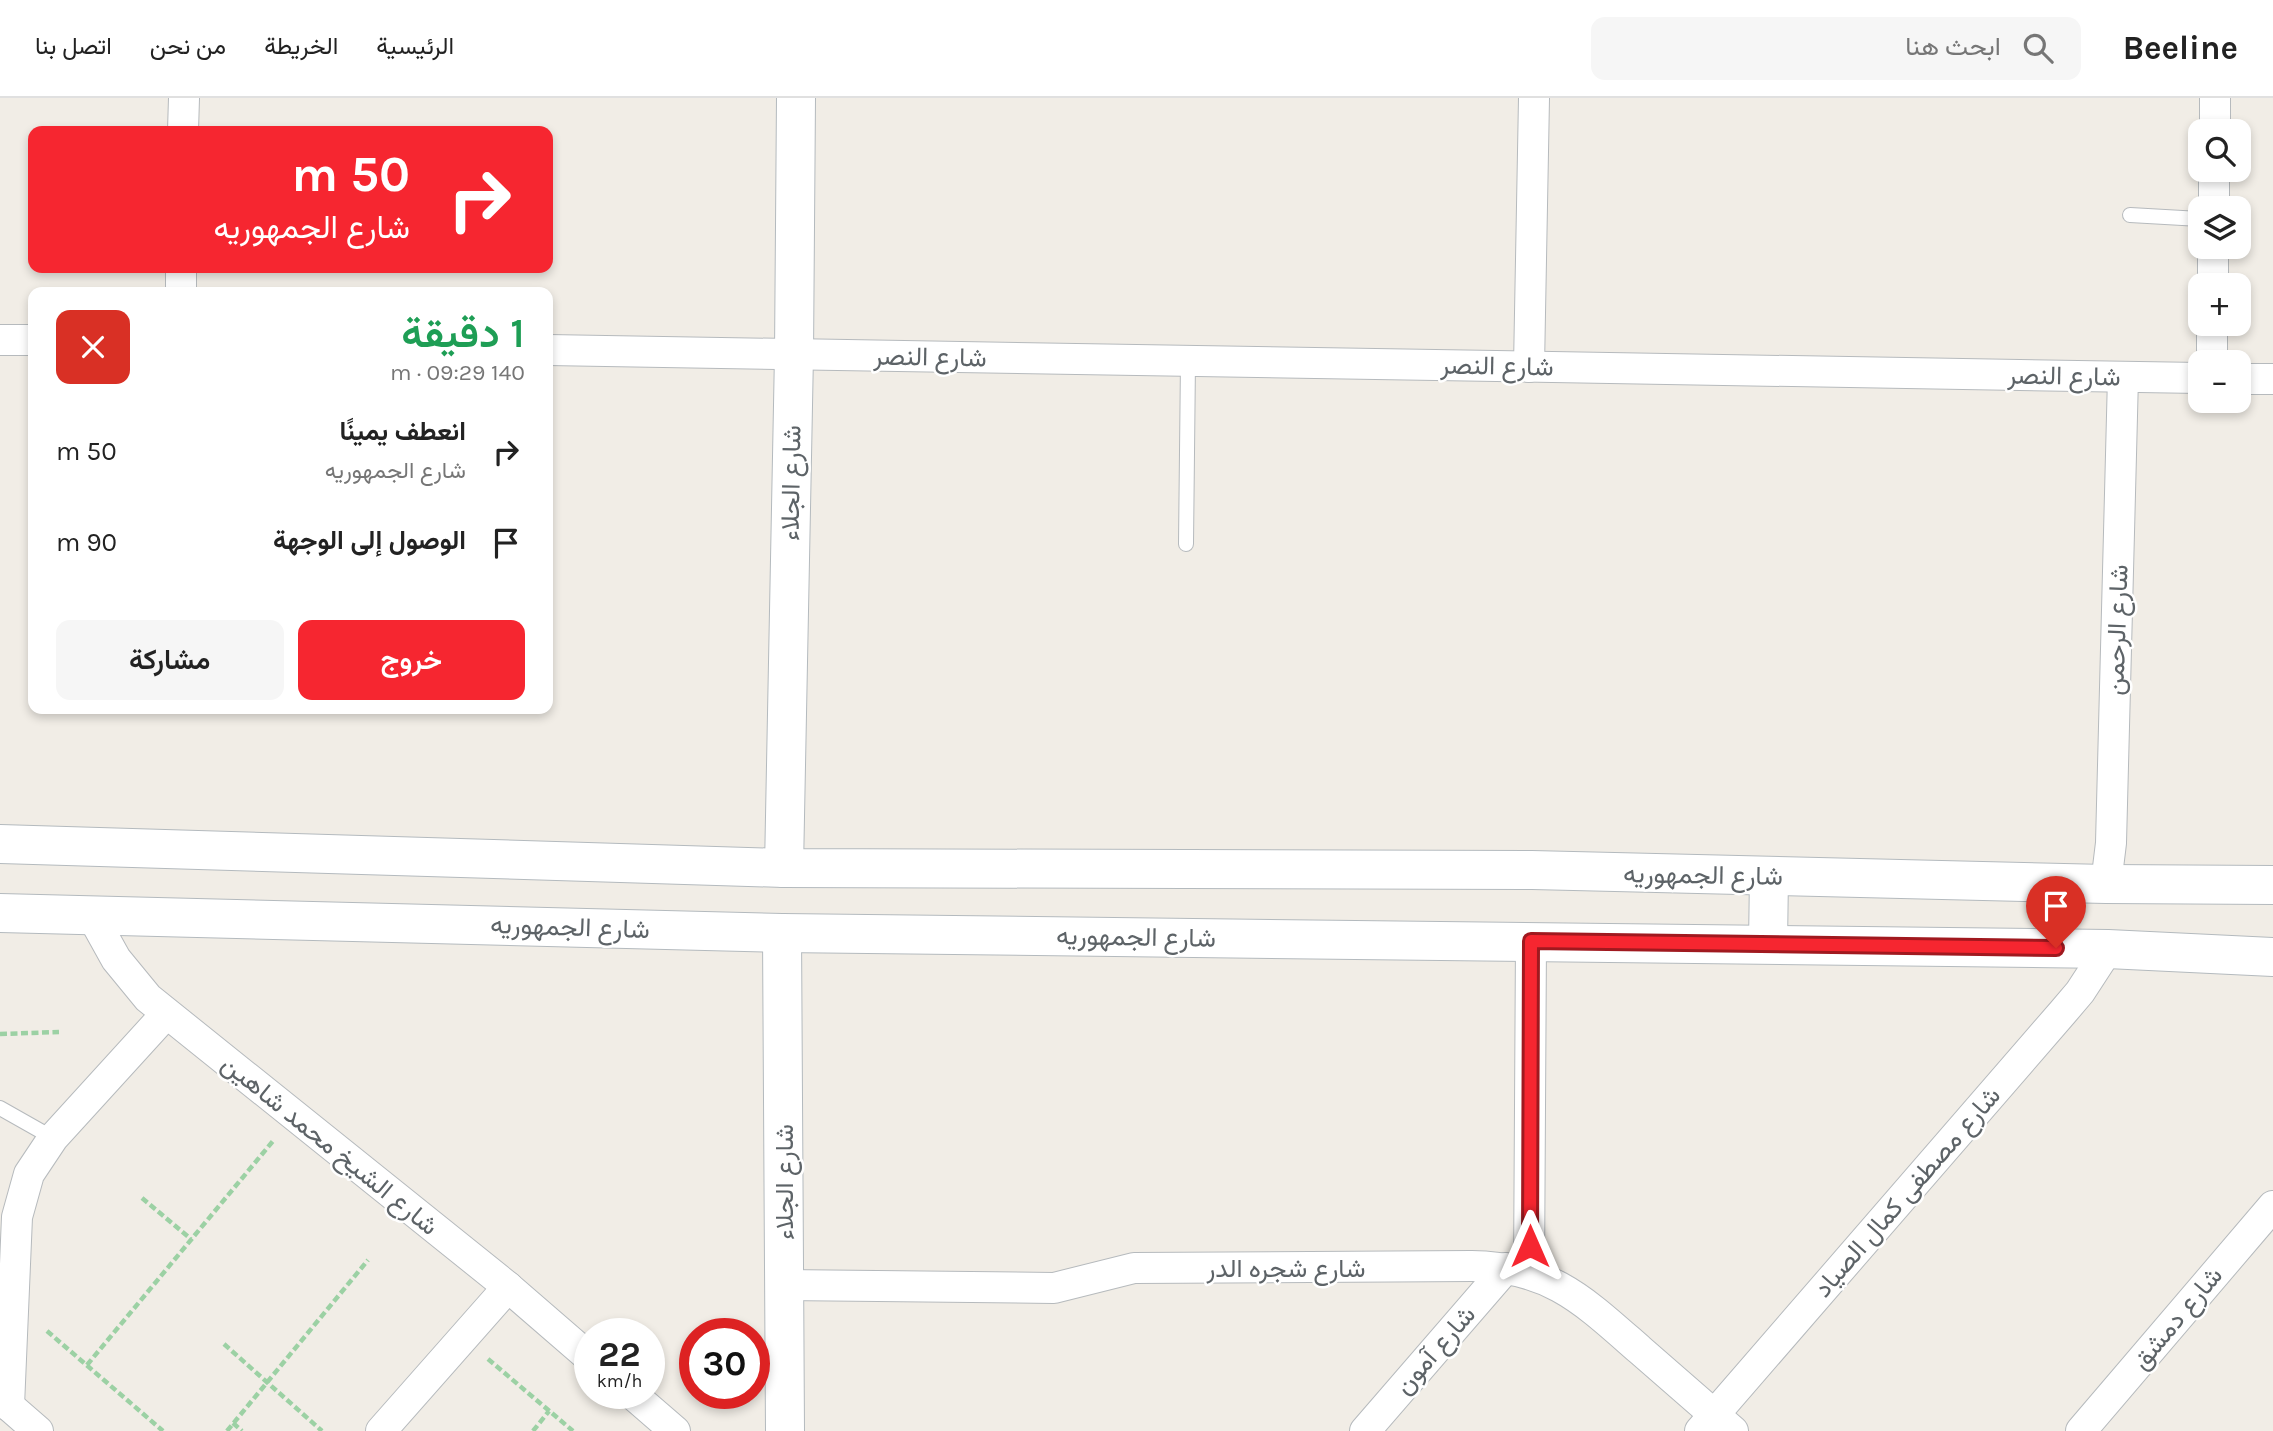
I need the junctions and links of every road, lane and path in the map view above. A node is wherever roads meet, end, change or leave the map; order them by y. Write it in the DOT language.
graph roads {
  1 [pos="184,98"];
  2 [pos="796,98"];
  3 [pos="1534,98"];
  4 [pos="2215,98"];
  5 [pos="2215,119"];
  6 [pos="183,126"];
  7 [pos="2130,215"];
  8 [pos="2188,218"];
  9 [pos="0,340"];
  10 [pos="28,340"];
  11 [pos="553,350"];
  12 [pos="794,354"];
  13 [pos="1188,361"];
  14 [pos="1529,367"];
  15 [pos="2123,377"];
  16 [pos="2188,378"];
  17 [pos="2251,379"];
  18 [pos="2273,379"];
  19 [pos="1186,544"];
  20 [pos="2,837"];
  21 [pos="784,868"];
  22 [pos="1769,876"];
  23 [pos="2106,884"];
  24 [pos="2273,885"];
  25 [pos="0,913"];
  26 [pos="92,914"];
  27 [pos="782,933"];
  28 [pos="1531,941"];
  29 [pos="1768,944"];
  30 [pos="2108,949"];
  31 [pos="2273,957"];
  32 [pos="166,1014"];
  33 [pos="59,1032"];
  34 [pos="0,1034"];
  35 [pos="0,1108"];
  36 [pos="294,1116"];
  37 [pos="54,1138"];
  38 [pos="142,1198"];
  39 [pos="2273,1206"];
  40 [pos="191,1239"];
  41 [pos="368,1260"];
  42 [pos="1518,1271"];
  43 [pos="784,1285"];
  44 [pos="508,1287"];
  45 [pos="15,1302"];
  46 [pos="463,1338"];
  47 [pos="224,1344"];
  48 [pos="574,1344"];
  49 [pos="87,1365"];
  50 [pos="267,1382"];
  51 [pos="5,1402"];
  52 [pos="650,1409"];
  53 [pos="549,1410"];
  54 [pos="233,1423"];
  55 [pos="1715,1425"];
  56 [pos="38,1431"];
  57 [pos="163,1431"];
  58 [pos="227,1431"];
  59 [pos="242,1431"];
  60 [pos="322,1431"];
  61 [pos="381,1431"];
  62 [pos="533,1431"];
  63 [pos="573,1431"];
  64 [pos="675,1431"];
  65 [pos="785,1431"];
  66 [pos="1365,1431"];
  67 [pos="2081,1431"];
  1 -- 6 [label="street"];
  2 -- 12 [label="street, شارع الجلاء"];
  3 -- 14 [label="street"];
  4 -- 5 [label="street"];
  7 -- 8 [label="lane"];
  9 -- 10 [label="street"];
  11 -- 12 [label="street, شارع النصر"];
  12 -- 13 [label="street, شارع النصر"];
  12 -- 21 [label="street, شارع الجلاء"];
  13 -- 14 [label="street, شارع النصر"];
  13 -- 19 [label="lane"];
  14 -- 15 [label="street, شارع النصر"];
  15 -- 16 [label="street, شارع النصر"];
  15 -- 23 [label="street, شارع الرحمن"];
  17 -- 18 [label="street"];
  20 -- 21 [label="street, شارع الجمهوريه"];
  21 -- 22 [label="street, شارع الجمهوريه"];
  22 -- 23 [label="street, شارع الجمهوريه"];
  22 -- 29 [label="street"];
  23 -- 24 [label="street, شارع الجمهوريه"];
  25 -- 26 [label="street, شارع الجمهوريه"];
  26 -- 27 [label="street, شارع الجمهوريه"];
  26 -- 32 [label="street, شارع الشيخ محمد شاهين"];
  27 -- 28 [label="street, شارع الجمهوريه"];
  27 -- 43 [label="street, شارع الجلاء"];
  28 -- 29 [label="street, شارع الجمهوريه"];
  28 -- 42 [label="street"];
  29 -- 30 [label="street, شارع الجمهوريه"];
  30 -- 31 [label="street, شارع الجمهوريه"];
  30 -- 55 [label="street, شارع مصطفى كمال الصياد"];
  32 -- 36 [label="street, شارع الشيخ محمد شاهين"];
  32 -- 37 [label="street"];
  33 -- 34 [label="path"];
  35 -- 37 [label="lane"];
  36 -- 40 [label="path"];
  36 -- 44 [label="street, شارع الشيخ محمد شاهين"];
  37 -- 45 [label="street"];
  38 -- 40 [label="path"];
  39 -- 67 [label="street, شارع دمشق"];
  40 -- 49 [label="path"];
  41 -- 50 [label="path"];
  42 -- 43 [label="street, شارع شجره الدر"];
  42 -- 55 [label="street, شارع شجره الدر"];
  42 -- 66 [label="street, شارع آمون"];
  43 -- 65 [label="street, شارع الجلاء"];
  44 -- 46 [label="street"];
  44 -- 48 [label="street, شارع الشيخ محمد شاهين"];
  45 -- 49 [label="path"];
  45 -- 51 [label="street"];
  46 -- 53 [label="path"];
  46 -- 61 [label="street"];
  47 -- 50 [label="path"];
  49 -- 57 [label="path"];
  50 -- 54 [label="path"];
  50 -- 60 [label="path"];
  51 -- 56 [label="street"];
  52 -- 64 [label="street"];
  53 -- 62 [label="path"];
  53 -- 63 [label="path"];
  54 -- 58 [label="path"];
  54 -- 59 [label="path"];
}
